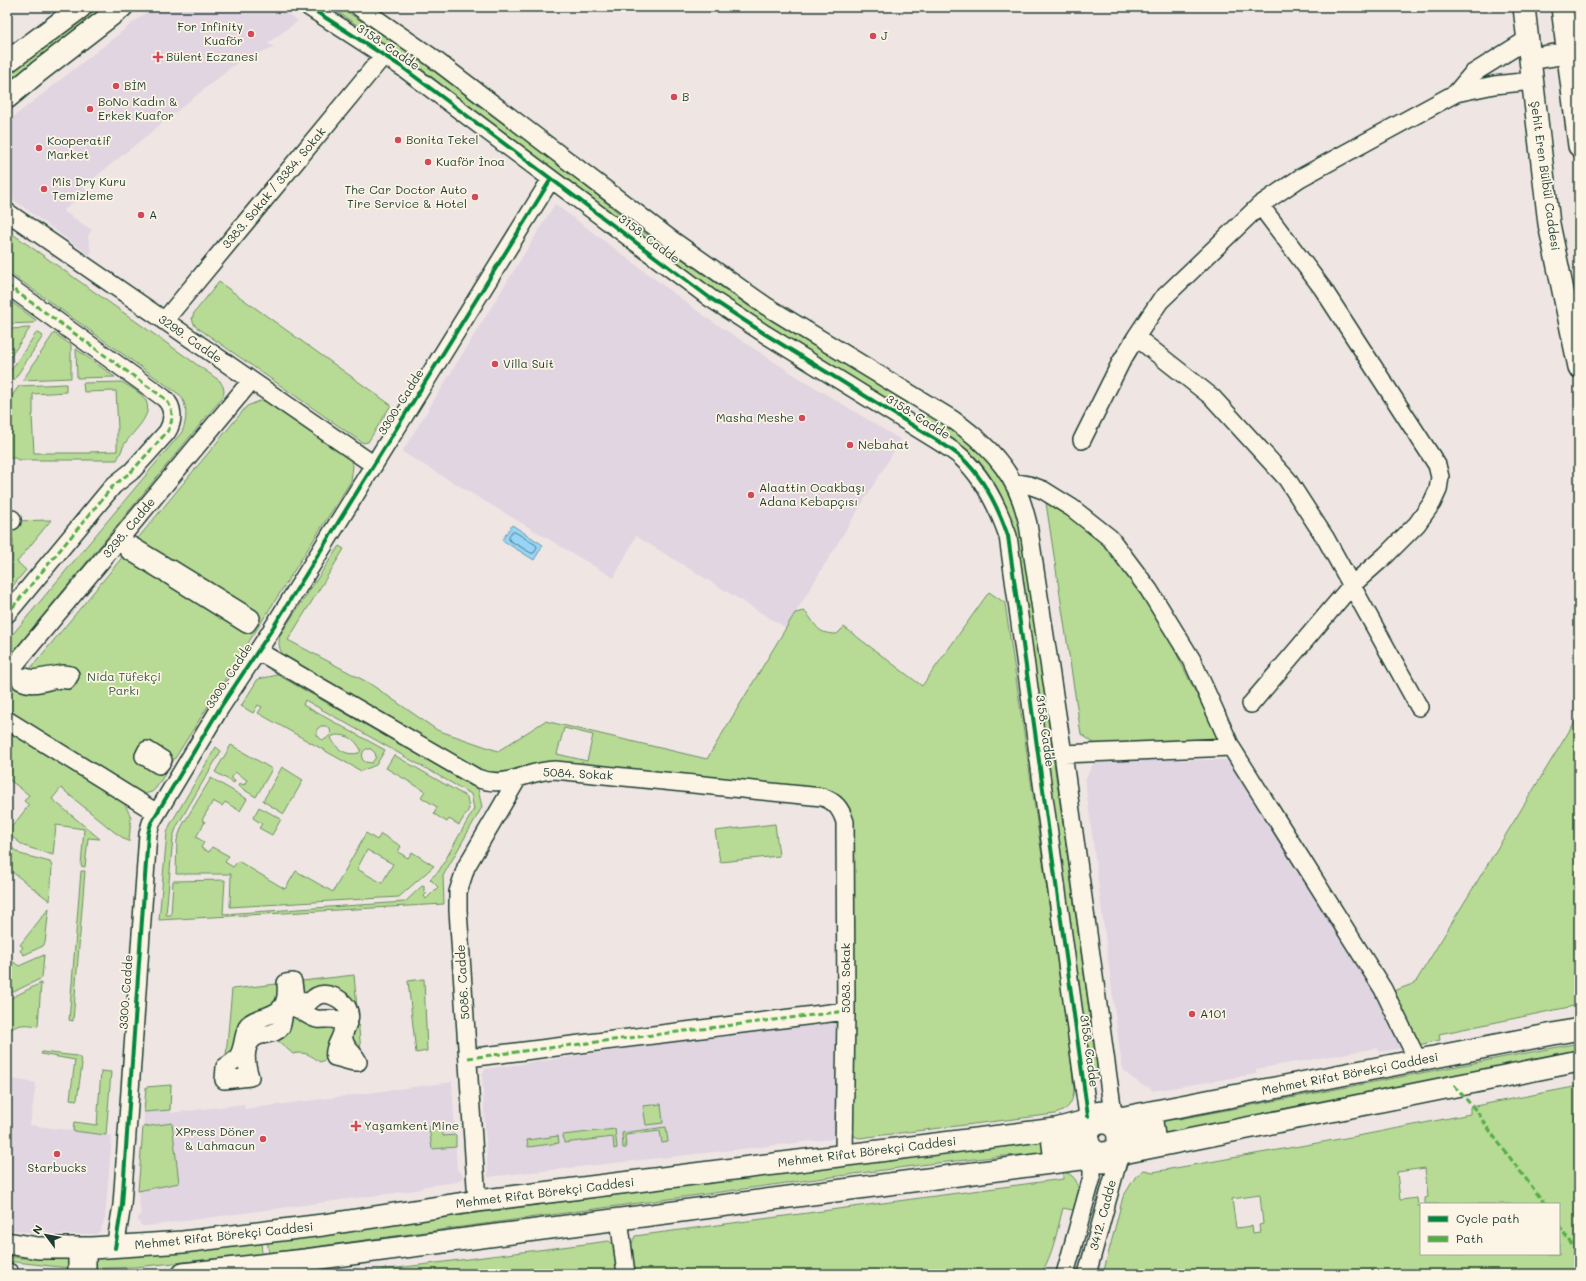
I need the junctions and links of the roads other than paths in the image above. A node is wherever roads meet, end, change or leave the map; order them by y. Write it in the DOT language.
graph roads {
  1 [pos="80,7"];
  2 [pos="122,7"];
  3 [pos="309,7"];
  4 [pos="359,7"];
  5 [pos="1524,7"];
  6 [pos="1562,7"];
  7 [pos="1570,37"];
  8 [pos="1529,49"];
  9 [pos="384,55"];
  10 [pos="7,62"];
  11 [pos="1532,81"];
  12 [pos="1456,93"];
  13 [pos="7,98"];
  14 [pos="1579,146"];
  15 [pos="551,179"];
  16 [pos="1260,205"];
  17 [pos="7,212"];
  18 [pos="7,285"];
  19 [pos="164,322"];
  20 [pos="1136,337"];
  21 [pos="1579,367"];
  22 [pos="251,382"];
  23 [pos="921,400"];
  24 [pos="907,422"];
  25 [pos="1082,440"];
  26 [pos="374,465"];
  27 [pos="1013,482"];
  28 [pos="1351,586"];
  29 [pos="7,614"];
  30 [pos="258,651"];
  31 [pos="7,674"];
  32 [pos="1251,704"];
  33 [pos="1419,707"];
  34 [pos="7,720"];
  35 [pos="1231,747"];
  36 [pos="1063,754"];
  37 [pos="518,778"];
  38 [pos="836,804"];
  39 [pos="157,813"];
  40 [pos="846,1011"];
  41 [pos="1579,1029"];
  42 [pos="468,1058"];
  43 [pos="1418,1061"];
  44 [pos="358,1062"];
  45 [pos="1579,1062"];
  46 [pos="1088,1114"];
  47 [pos="1117,1116"];
  48 [pos="1119,1150"];
  49 [pos="844,1155"];
  50 [pos="1089,1158"];
  51 [pos="477,1201"];
  52 [pos="619,1218"];
  53 [pos="7,1244"];
  54 [pos="115,1248"];
  55 [pos="284,1268"];
  56 [pos="184,1274"];
  57 [pos="626,1274"];
  58 [pos="1065,1274"];
  59 [pos="1087,1274"];
  1 -- 10 [label="main road"];
  2 -- 13 [label="main road"];
  3 -- 9 [label="street, 3158. Cadde"];
  4 -- 23 [label="street, 3158. Cadde"];
  5 -- 8 [label="main road, Şehit Eren Bülbül Caddesi"];
  6 -- 7 [label="main road"];
  7 -- 8 [label="main road"];
  7 -- 14 [label="main road"];
  8 -- 11 [label="main road, Şehit Eren Bülbül Caddesi"];
  8 -- 12 [label="street"];
  9 -- 15 [label="street, 3158. Cadde"];
  9 -- 19 [label="street, 3383. Sokak / 3384. Sokak"];
  11 -- 12 [label="street"];
  11 -- 21 [label="main road, Şehit Eren Bülbül Caddesi"];
  12 -- 16 [label="street"];
  15 -- 24 [label="street, 3158. Cadde"];
  15 -- 26 [label="street, 3300. Cadde"];
  16 -- 20 [label="street"];
  16 -- 28 [label="street"];
  17 -- 19 [label="street, 3299. Cadde"];
  18 -- 29 [label="street"];
  19 -- 22 [label="street, 3299. Cadde"];
  20 -- 25 [label="street"];
  20 -- 28 [label="street"];
  22 -- 26 [label="street, 3299. Cadde"];
  22 -- 31 [label="street, 3298. Cadde"];
  23 -- 24 [label="street"];
  23 -- 27 [label="street, 3158. Cadde"];
  24 -- 46 [label="street, 3158. Cadde"];
  26 -- 30 [label="street, 3300. Cadde"];
  27 -- 35 [label="street"];
  27 -- 36 [label="street, 3158. Cadde"];
  28 -- 32 [label="street"];
  28 -- 33 [label="street"];
  30 -- 37 [label="street, 5084. Sokak"];
  30 -- 39 [label="street, 3300. Cadde"];
  34 -- 39 [label="street"];
  35 -- 36 [label="street"];
  35 -- 43 [label="street"];
  36 -- 47 [label="street, 3158. Cadde"];
  37 -- 38 [label="street, 5084. Sokak"];
  37 -- 42 [label="street, 5086. Cadde"];
  38 -- 40 [label="street, 5083. Sokak"];
  39 -- 54 [label="street, 3300. Cadde"];
  40 -- 42 [label="street"];
  40 -- 49 [label="street, 5083. Sokak"];
  41 -- 43 [label="main road, Mehmet Rifat Börekçi Caddesi"];
  42 -- 51 [label="street, 5086. Cadde"];
  43 -- 47 [label="main road, Mehmet Rifat Börekçi Caddesi"];
  44 -- 44 [label="street"];
  45 -- 48 [label="main road"];
  46 -- 47 [label="main road"];
  46 -- 49 [label="main road, Mehmet Rifat Börekçi Caddesi"];
  46 -- 50 [label="main road"];
  47 -- 48 [label="main road"];
  48 -- 50 [label="main road"];
  48 -- 59 [label="street, 3412. Cadde"];
  49 -- 51 [label="main road, Mehmet Rifat Börekçi Caddesi"];
  50 -- 52 [label="main road"];
  50 -- 58 [label="street, 3412. Cadde"];
  51 -- 54 [label="main road, Mehmet Rifat Börekçi Caddesi"];
  52 -- 55 [label="main road"];
  52 -- 57 [label="street"];
  53 -- 54 [label="main road, Mehmet Rifat Börekçi Caddesi"];
  55 -- 56 [label="main road"];
}
